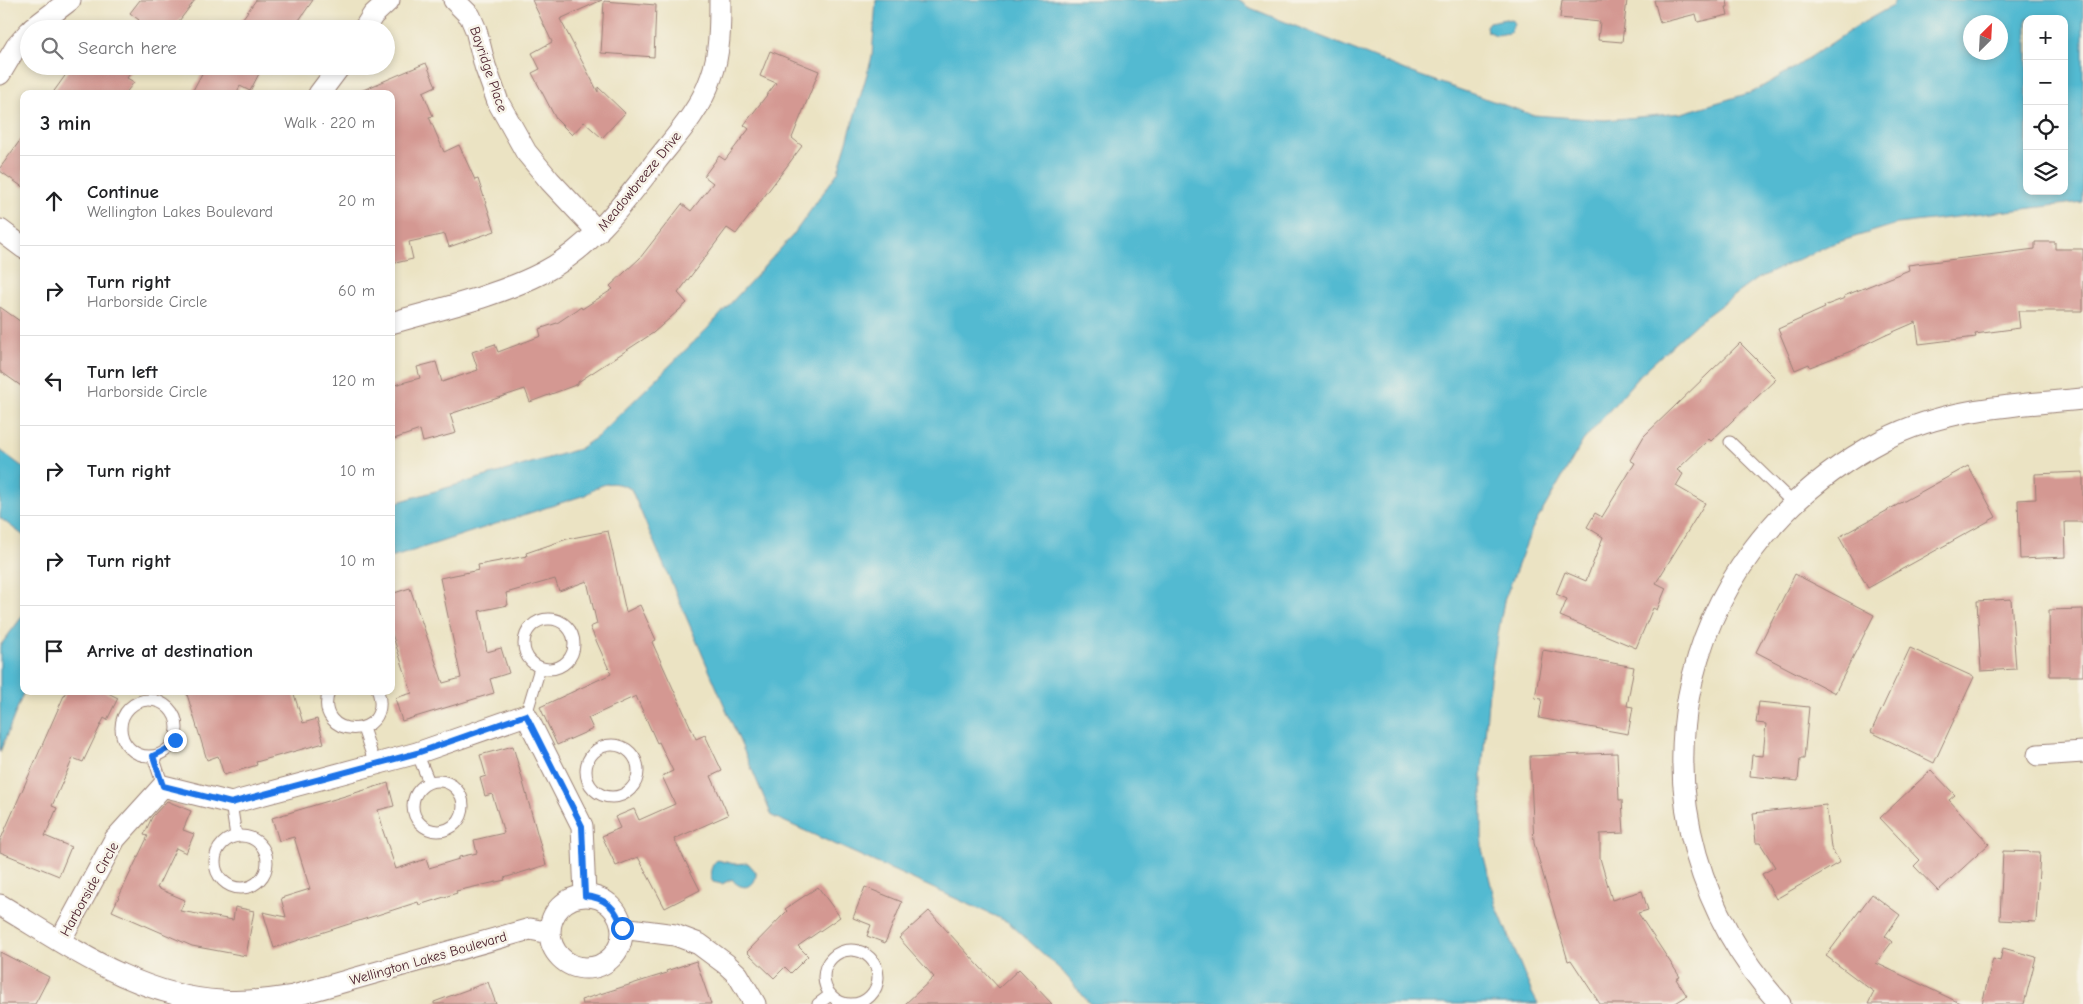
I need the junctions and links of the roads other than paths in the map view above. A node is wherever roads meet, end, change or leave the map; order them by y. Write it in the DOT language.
graph roads {
  1 [pos="70,0"];
  2 [pos="388,0"];
  3 [pos="454,0"];
  4 [pos="720,0"];
  5 [pos="44,20"];
  6 [pos="370,20"];
  7 [pos="20,42"];
  8 [pos="0,74"];
  9 [pos="333,75"];
  10 [pos="322,90"];
  11 [pos="0,230"];
  12 [pos="598,232"];
  13 [pos="20,245"];
  14 [pos="395,322"];
  15 [pos="2083,399"];
  16 [pos="1730,442"];
  17 [pos="1793,503"];
  18 [pos="540,668"];
  19 [pos="328,695"];
  20 [pos="378,695"];
  21 [pos="526,715"];
  22 [pos="363,728"];
  23 [pos="2083,752"];
  24 [pos="417,753"];
  25 [pos="2038,755"];
  26 [pos="153,756"];
  27 [pos="375,764"];
  28 [pos="430,782"];
  29 [pos="163,786"];
  30 [pos="577,789"];
  31 [pos="231,803"];
  32 [pos="236,836"];
  33 [pos="585,896"];
  34 [pos="0,905"];
  35 [pos="622,928"];
  36 [pos="550,933"];
  37 [pos="60,941"];
  38 [pos="830,995"];
  39 [pos="294,1000"];
  40 [pos="755,1004"];
  41 [pos="818,1004"];
  42 [pos="1780,1004"];
  1 -- 5 [label="street"];
  2 -- 6 [label="street"];
  3 -- 12 [label="street, Bayridge Place"];
  4 -- 12 [label="street, Meadowbreeze Drive"];
  7 -- 8 [label="street"];
  9 -- 10 [label="street"];
  11 -- 13 [label="street"];
  12 -- 14 [label="street, Meadowbreeze Drive"];
  15 -- 17 [label="street"];
  16 -- 17 [label="lane"];
  17 -- 42 [label="street"];
  18 -- 18 [label="lane"];
  18 -- 21 [label="lane"];
  19 -- 22 [label="lane"];
  20 -- 22 [label="lane"];
  21 -- 24 [label="street"];
  21 -- 30 [label="street"];
  22 -- 27 [label="lane"];
  23 -- 25 [label="street"];
  24 -- 27 [label="street"];
  24 -- 28 [label="lane"];
  26 -- 26 [label="lane"];
  26 -- 29 [label="lane"];
  27 -- 31 [label="street"];
  28 -- 28 [label="lane"];
  29 -- 31 [label="street"];
  29 -- 37 [label="street, Harborside Circle"];
  30 -- 30 [label="lane"];
  30 -- 33 [label="street"];
  31 -- 32 [label="lane"];
  32 -- 32 [label="lane"];
  33 -- 35 [label="street"];
  33 -- 36 [label="street"];
  34 -- 37 [label="street, Wellington Lakes Boulevard"];
  35 -- 36 [label="street"];
  35 -- 40 [label="street"];
  36 -- 39 [label="street, Wellington Lakes Boulevard"];
  37 -- 39 [label="street, Wellington Lakes Boulevard"];
  38 -- 38 [label="lane"];
  38 -- 41 [label="lane"];
}
